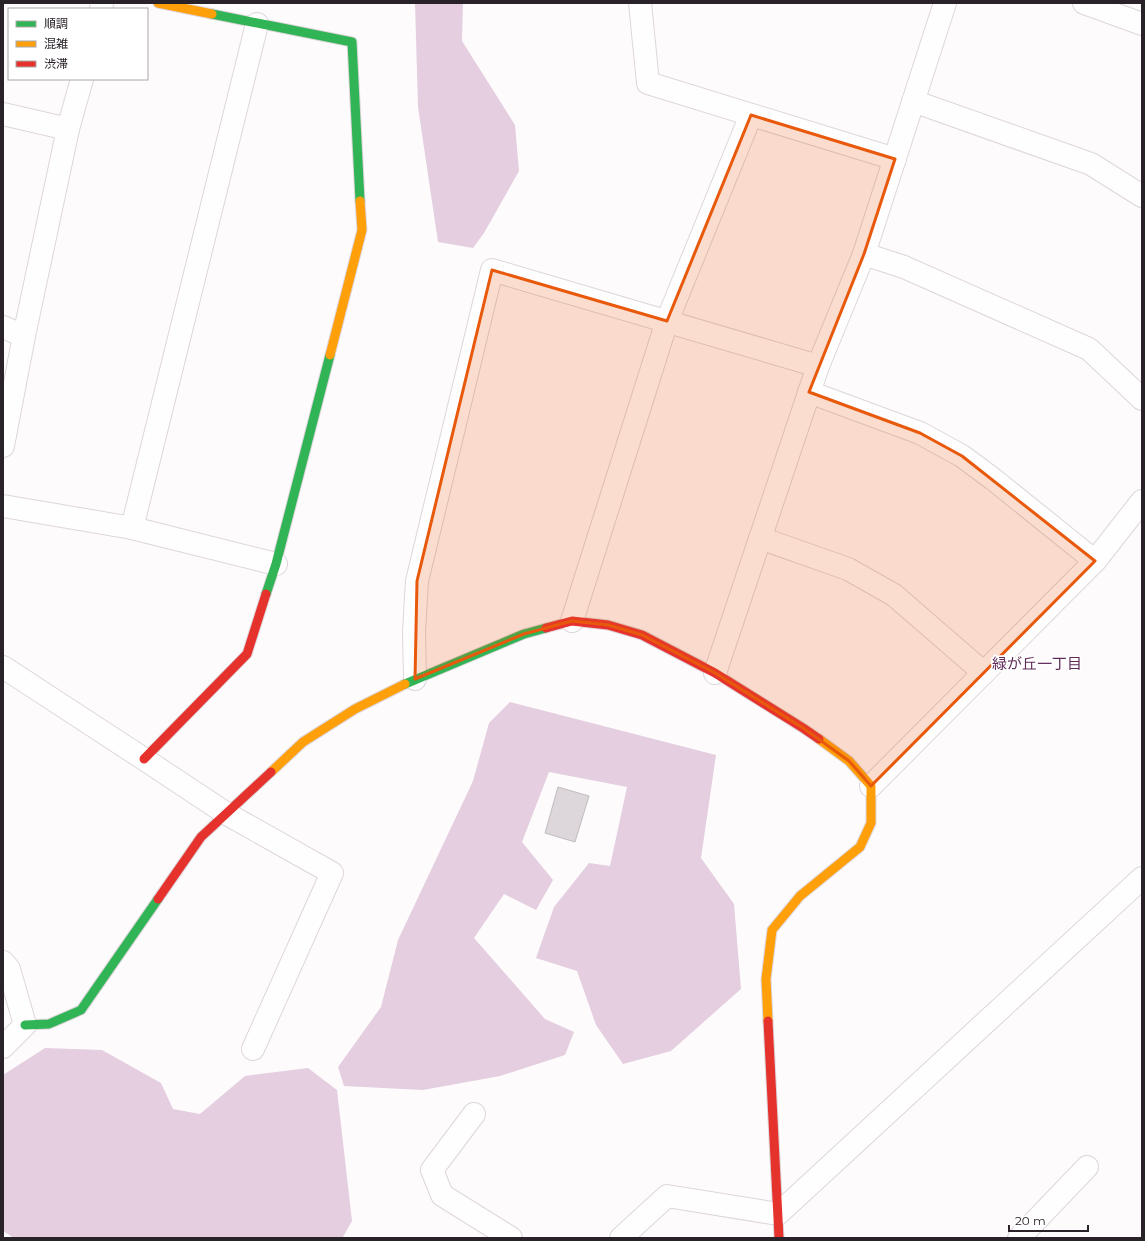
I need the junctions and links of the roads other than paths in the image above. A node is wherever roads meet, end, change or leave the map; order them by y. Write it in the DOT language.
graph roads {
  1 [pos="158,3"];
  2 [pos="640,3"];
  3 [pos="1084,3"];
  4 [pos="941,4"];
  5 [pos="257,24"];
  6 [pos="1142,24"];
  7 [pos="82,80"];
  8 [pos="914,101"];
  9 [pos="3,114"];
  10 [pos="752,115"];
  11 [pos="68,129"];
  12 [pos="895,159"];
  13 [pos="1142,196"];
  14 [pos="864,254"];
  15 [pos="667,321"];
  16 [pos="3,327"];
  17 [pos="24,336"];
  18 [pos="818,366"];
  19 [pos="810,392"];
  20 [pos="1142,399"];
  21 [pos="3,446"];
  22 [pos="1142,502"];
  23 [pos="3,506"];
  24 [pos="132,528"];
  25 [pos="760,538"];
  26 [pos="1095,561"];
  27 [pos="276,564"];
  28 [pos="572,621"];
  29 [pos="3,667"];
  30 [pos="715,673"];
  31 [pos="984,673"];
  32 [pos="414,679"];
  33 [pos="144,759"];
  34 [pos="871,786"];
  35 [pos="227,814"];
  36 [pos="1142,878"];
  37 [pos="3,962"];
  38 [pos="25,1025"];
  39 [pos="3,1047"];
  40 [pos="253,1049"];
  41 [pos="474,1114"];
  42 [pos="1087,1167"];
  43 [pos="778,1214"];
  44 [pos="510,1238"];
  45 [pos="621,1238"];
  46 [pos="779,1238"];
  47 [pos="1019,1238"];
  1 -- 5 [label="street"];
  2 -- 10 [label="street"];
  3 -- 6 [label="street"];
  4 -- 8 [label="street"];
  5 -- 24 [label="street"];
  5 -- 27 [label="street"];
  7 -- 11 [label="street"];
  8 -- 12 [label="street"];
  8 -- 13 [label="street"];
  9 -- 11 [label="street"];
  10 -- 12 [label="street"];
  10 -- 15 [label="street"];
  11 -- 17 [label="street"];
  12 -- 14 [label="street"];
  14 -- 18 [label="street"];
  14 -- 20 [label="street"];
  15 -- 18 [label="street"];
  15 -- 28 [label="street"];
  15 -- 32 [label="street"];
  16 -- 17 [label="street"];
  17 -- 21 [label="street"];
  18 -- 19 [label="street"];
  19 -- 25 [label="street"];
  19 -- 26 [label="street"];
  22 -- 26 [label="street"];
  23 -- 24 [label="street"];
  24 -- 27 [label="street"];
  25 -- 30 [label="street"];
  25 -- 31 [label="street"];
  26 -- 31 [label="street"];
  27 -- 33 [label="street"];
  28 -- 30 [label="street"];
  28 -- 32 [label="street"];
  29 -- 33 [label="street"];
  30 -- 34 [label="street"];
  31 -- 34 [label="street"];
  32 -- 35 [label="street"];
  33 -- 35 [label="street"];
  34 -- 43 [label="street"];
  35 -- 38 [label="street"];
  35 -- 40 [label="street"];
  36 -- 43 [label="street"];
  37 -- 38 [label="street"];
  38 -- 39 [label="street"];
  41 -- 44 [label="street"];
  42 -- 47 [label="street"];
  43 -- 45 [label="street"];
  43 -- 46 [label="street"];
}
